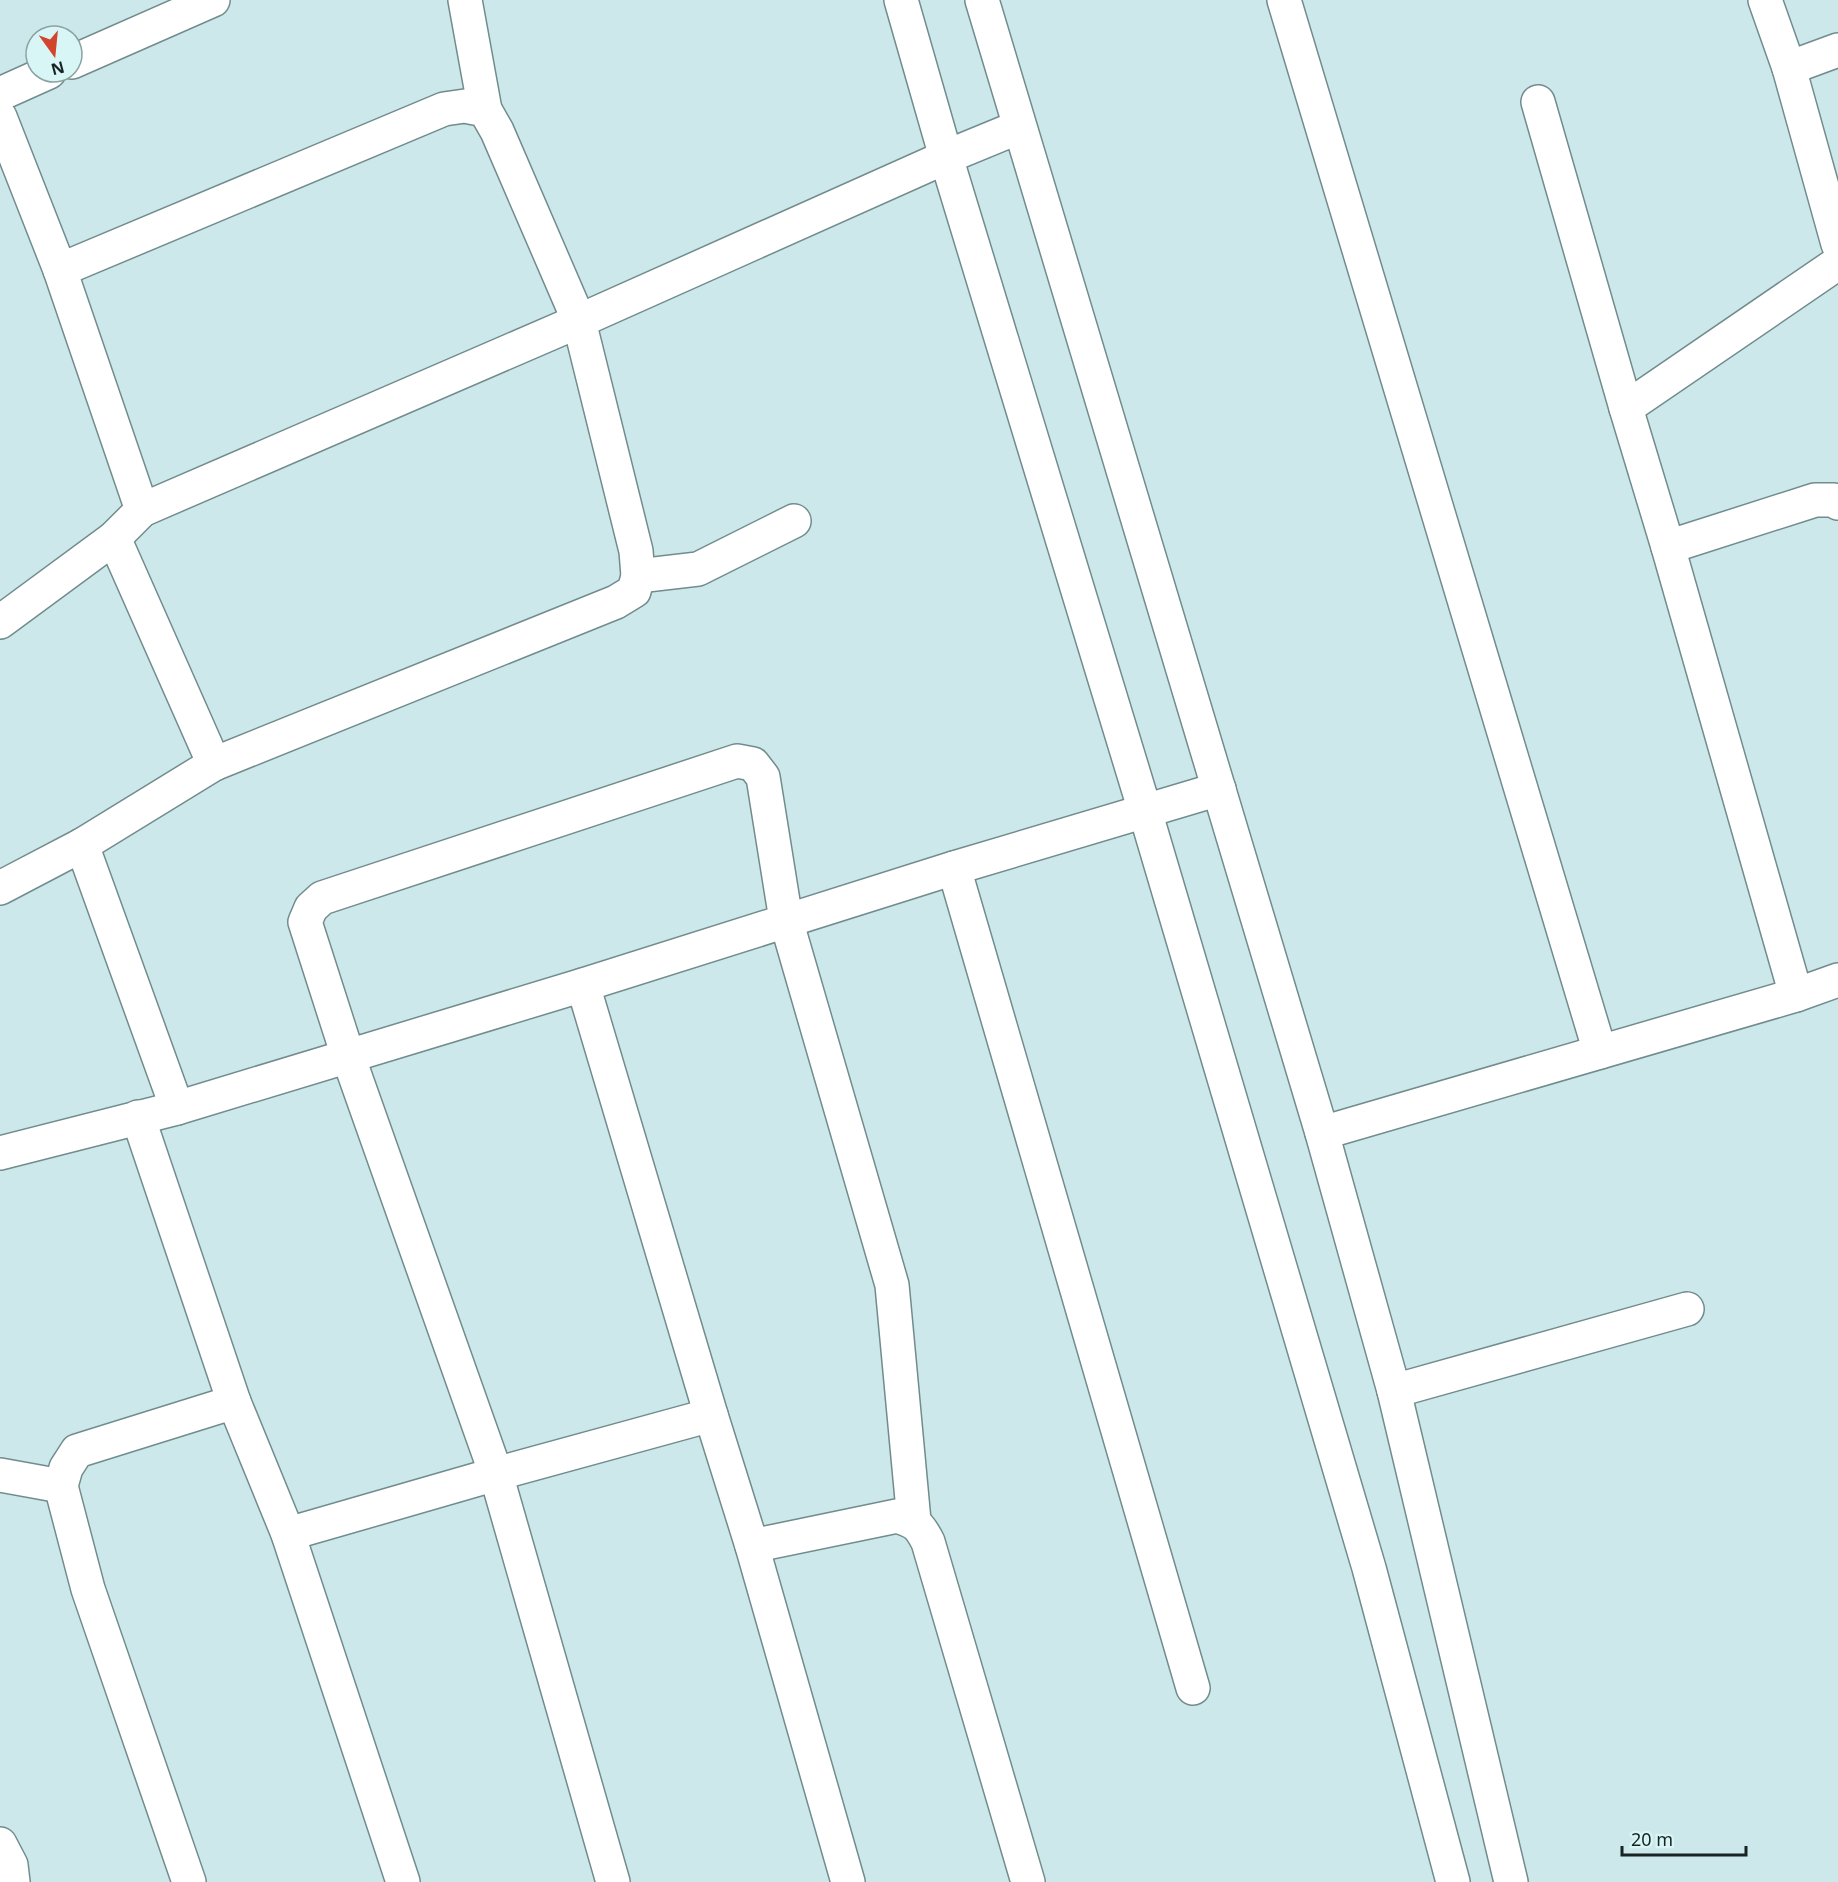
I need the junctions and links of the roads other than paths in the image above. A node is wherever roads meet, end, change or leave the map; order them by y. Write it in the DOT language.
graph roads {
  1 [pos="213,0"];
  2 [pos="465,0"];
  3 [pos="901,0"];
  4 [pos="981,0"];
  5 [pos="1284,0"];
  6 [pos="1765,0"];
  7 [pos="1838,50"];
  8 [pos="84,57"];
  9 [pos="1789,68"];
  10 [pos="24,83"];
  11 [pos="0,94"];
  12 [pos="1538,102"];
  13 [pos="484,110"];
  14 [pos="0,117"];
  15 [pos="1019,127"];
  16 [pos="946,157"];
  17 [pos="13,186"];
  18 [pos="1838,244"];
  19 [pos="1838,263"];
  20 [pos="60,270"];
  21 [pos="579,321"];
  22 [pos="1626,408"];
  23 [pos="1838,503"];
  24 [pos="142,510"];
  25 [pos="794,521"];
  26 [pos="114,538"];
  27 [pos="1668,547"];
  28 [pos="638,576"];
  29 [pos="0,622"];
  30 [pos="214,764"];
  31 [pos="1219,789"];
  32 [pos="1145,811"];
  33 [pos="82,845"];
  34 [pos="954,868"];
  35 [pos="0,888"];
  36 [pos="786,920"];
  37 [pos="1838,980"];
  38 [pos="583,985"];
  39 [pos="1796,995"];
  40 [pos="1600,1052"];
  41 [pos="348,1056"];
  42 [pos="177,1108"];
  43 [pos="138,1117"];
  44 [pos="1322,1133"];
  45 [pos="0,1153"];
  46 [pos="1686,1309"];
  47 [pos="1394,1391"];
  48 [pos="234,1402"];
  49 [pos="711,1415"];
  50 [pos="496,1474"];
  51 [pos="0,1475"];
  52 [pos="61,1486"];
  53 [pos="914,1521"];
  54 [pos="288,1534"];
  55 [pos="752,1546"];
  56 [pos="1193,1688"];
  57 [pos="0,1844"];
  58 [pos="13,1882"];
  59 [pos="189,1882"];
  60 [pos="403,1882"];
  61 [pos="614,1882"];
  62 [pos="848,1882"];
  63 [pos="1028,1882"];
  64 [pos="1453,1882"];
  65 [pos="1511,1882"];
  1 -- 8 [label="street"];
  2 -- 13 [label="street"];
  3 -- 16 [label="street"];
  4 -- 15 [label="street"];
  5 -- 40 [label="street"];
  6 -- 9 [label="street"];
  7 -- 9 [label="street"];
  9 -- 18 [label="street"];
  10 -- 11 [label="street"];
  12 -- 22 [label="street"];
  13 -- 20 [label="street"];
  13 -- 21 [label="street"];
  14 -- 17 [label="street"];
  15 -- 16 [label="street"];
  15 -- 31 [label="street"];
  16 -- 21 [label="street"];
  16 -- 32 [label="street"];
  17 -- 20 [label="street"];
  19 -- 22 [label="street"];
  20 -- 24 [label="street"];
  21 -- 24 [label="street"];
  21 -- 28 [label="street"];
  22 -- 27 [label="street"];
  23 -- 27 [label="street"];
  24 -- 26 [label="street"];
  25 -- 28 [label="street"];
  26 -- 29 [label="street"];
  26 -- 30 [label="street"];
  27 -- 39 [label="street"];
  28 -- 30 [label="street"];
  30 -- 33 [label="street"];
  31 -- 32 [label="street"];
  31 -- 44 [label="street"];
  32 -- 34 [label="street"];
  32 -- 64 [label="street"];
  33 -- 35 [label="street"];
  33 -- 42 [label="street"];
  34 -- 36 [label="street"];
  34 -- 56 [label="street"];
  36 -- 38 [label="street"];
  36 -- 41 [label="street"];
  36 -- 53 [label="street"];
  37 -- 39 [label="street"];
  38 -- 41 [label="street"];
  38 -- 49 [label="street"];
  39 -- 40 [label="street"];
  40 -- 44 [label="street"];
  41 -- 42 [label="street"];
  41 -- 50 [label="street"];
  42 -- 43 [label="street"];
  43 -- 45 [label="street"];
  43 -- 48 [label="street"];
  44 -- 47 [label="street"];
  46 -- 47 [label="street"];
  47 -- 65 [label="street"];
  48 -- 52 [label="street"];
  48 -- 54 [label="street"];
  49 -- 50 [label="street"];
  49 -- 55 [label="street"];
  50 -- 54 [label="street"];
  50 -- 61 [label="street"];
  51 -- 52 [label="street"];
  52 -- 59 [label="street"];
  53 -- 55 [label="street"];
  53 -- 63 [label="street"];
  54 -- 60 [label="street"];
  55 -- 62 [label="street"];
  57 -- 58 [label="street"];
}
